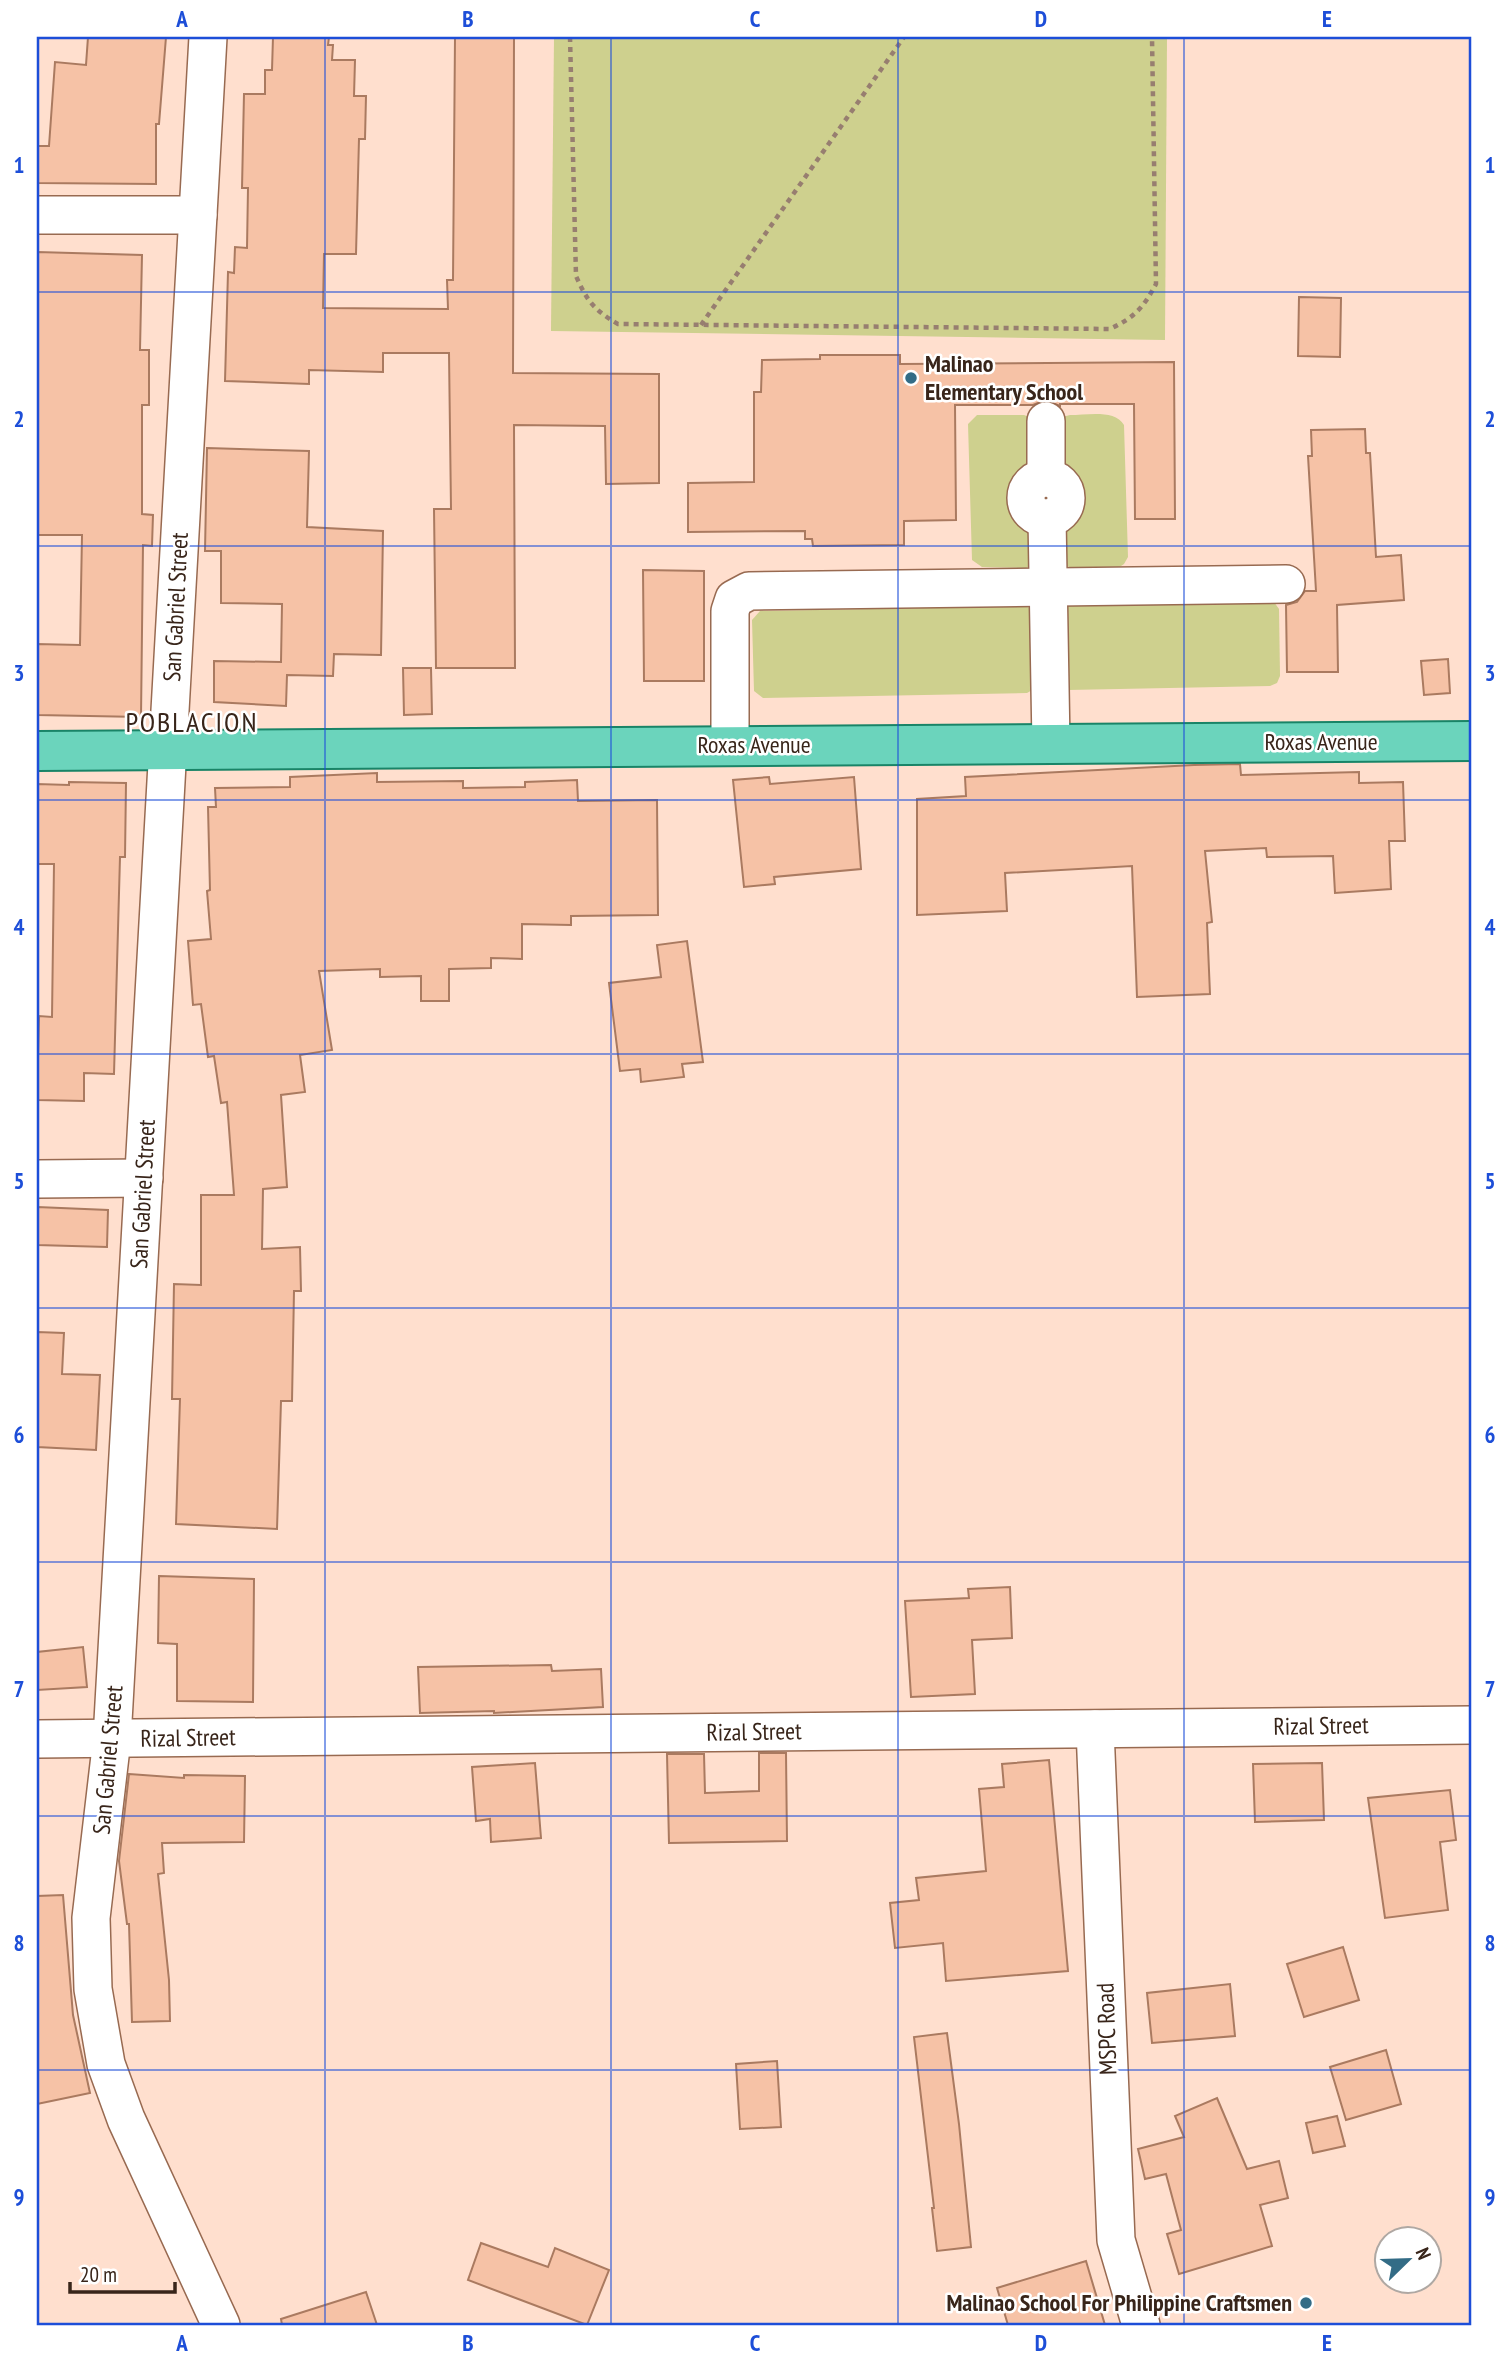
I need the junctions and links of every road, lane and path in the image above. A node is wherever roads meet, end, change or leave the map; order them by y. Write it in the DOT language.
graph roads {
  1 [pos="208,37"];
  2 [pos="570,37"];
  3 [pos="904,37"];
  4 [pos="1152,37"];
  5 [pos="37,215"];
  6 [pos="198,215"];
  7 [pos="701,325"];
  8 [pos="1046,421"];
  9 [pos="1286,584"];
  10 [pos="1048,587"];
  11 [pos="1472,741"];
  12 [pos="1051,744"];
  13 [pos="730,745"];
  14 [pos="169,748"];
  15 [pos="37,751"];
  16 [pos="144,1178"];
  17 [pos="37,1180"];
  18 [pos="1472,1725"];
  19 [pos="1095,1729"];
  20 [pos="37,1739"];
  21 [pos="112,1739"];
  22 [pos="221,2325"];
  23 [pos="1141,2325"];
  1 -- 6 [label="street, San Gabriel Street"];
  2 -- 7 [label="path"];
  3 -- 7 [label="path"];
  4 -- 7 [label="path"];
  5 -- 6 [label="street"];
  6 -- 14 [label="street, San Gabriel Street"];
  8 -- 10 [label="street"];
  9 -- 10 [label="street"];
  10 -- 12 [label="street"];
  10 -- 13 [label="street"];
  11 -- 12 [label="main road, Roxas Avenue"];
  12 -- 13 [label="main road, Roxas Avenue"];
  13 -- 14 [label="main road, Roxas Avenue"];
  14 -- 15 [label="main road, Roxas Avenue"];
  14 -- 16 [label="street, San Gabriel Street"];
  16 -- 17 [label="street"];
  16 -- 21 [label="street, San Gabriel Street"];
  18 -- 19 [label="street, Rizal Street"];
  19 -- 21 [label="street, Rizal Street"];
  19 -- 23 [label="street, MSPC Road"];
  20 -- 21 [label="street, Rizal Street"];
  21 -- 22 [label="street, San Gabriel Street"];
}
